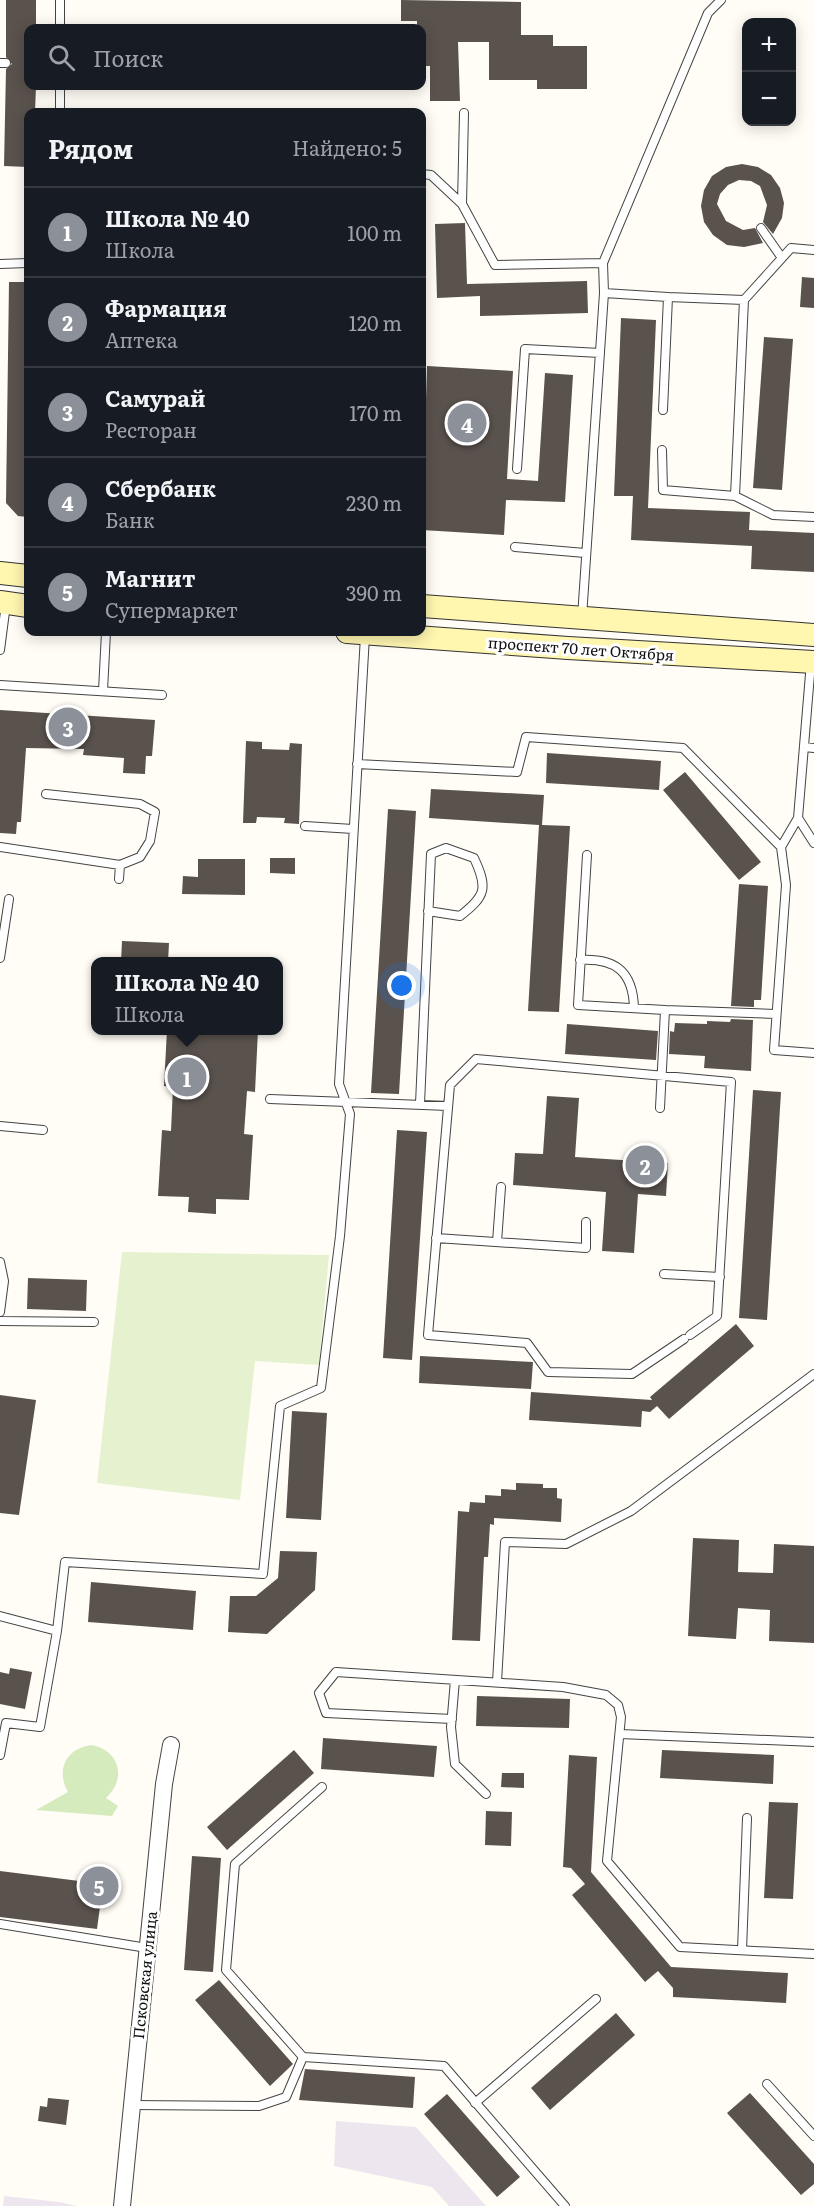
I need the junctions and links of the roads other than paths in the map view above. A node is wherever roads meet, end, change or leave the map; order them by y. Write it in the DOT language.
graph roads {
  1 [pos="60,0"];
  2 [pos="721,0"];
  3 [pos="60,24"];
  4 [pos="60,90"];
  5 [pos="60,108"];
  6 [pos="464,113"];
  7 [pos="426,174"];
  8 [pos="462,204"];
  9 [pos="761,228"];
  10 [pos="814,250"];
  11 [pos="782,258"];
  12 [pos="24,263"];
  13 [pos="603,263"];
  14 [pos="0,264"];
  15 [pos="604,293"];
  16 [pos="668,297"];
  17 [pos="744,300"];
  18 [pos="600,353"];
  19 [pos="663,410"];
  20 [pos="662,450"];
  21 [pos="517,468"];
  22 [pos="735,496"];
  23 [pos="814,517"];
  24 [pos="515,547"];
  25 [pos="585,553"];
  26 [pos="0,573"];
  27 [pos="24,576"];
  28 [pos="3,603"];
  29 [pos="24,606"];
  30 [pos="426,606"];
  31 [pos="582,618"];
  32 [pos="813,635"];
  33 [pos="106,636"];
  34 [pos="359,636"];
  35 [pos="411,636"];
  36 [pos="580,649"];
  37 [pos="0,650"];
  38 [pos="812,662"];
  39 [pos="0,685"];
  40 [pos="103,691"];
  41 [pos="162,695"];
  42 [pos="804,747"];
  43 [pos="814,748"];
  44 [pos="357,764"];
  45 [pos="46,794"];
  46 [pos="798,818"];
  47 [pos="305,826"];
  48 [pos="353,829"];
  49 [pos="814,843"];
  50 [pos="0,847"];
  51 [pos="781,847"];
  52 [pos="587,855"];
  53 [pos="120,865"];
  54 [pos="119,879"];
  55 [pos="9,899"];
  56 [pos="428,911"];
  57 [pos="0,958"];
  58 [pos="580,960"];
  59 [pos="634,1008"];
  60 [pos="665,1010"];
  61 [pos="776,1014"];
  62 [pos="814,1053"];
  63 [pos="661,1076"];
  64 [pos="270,1099"];
  65 [pos="344,1101"];
  66 [pos="420,1104"];
  67 [pos="448,1106"];
  68 [pos="660,1108"];
  69 [pos="0,1126"];
  70 [pos="43,1130"];
  71 [pos="501,1187"];
  72 [pos="586,1222"];
  73 [pos="436,1238"];
  74 [pos="497,1242"];
  75 [pos="0,1262"];
  76 [pos="664,1274"];
  77 [pos="720,1277"];
  78 [pos="0,1312"];
  79 [pos="0,1321"];
  80 [pos="94,1322"];
  81 [pos="814,1374"];
  82 [pos="0,1616"];
  83 [pos="57,1630"];
  84 [pos="455,1680"];
  85 [pos="497,1682"];
  86 [pos="452,1719"];
  87 [pos="620,1734"];
  88 [pos="814,1742"];
  89 [pos="171,1745"];
  90 [pos="0,1755"];
  91 [pos="322,1787"];
  92 [pos="486,1794"];
  93 [pos="747,1818"];
  94 [pos="0,1924"];
  95 [pos="147,1948"];
  96 [pos="742,1950"];
  97 [pos="814,1954"];
  98 [pos="596,2000"];
  99 [pos="303,2057"];
  100 [pos="767,2084"];
  101 [pos="475,2103"];
  102 [pos="131,2105"];
  103 [pos="814,2136"];
  104 [pos="122,2206"];
  105 [pos="565,2206"];
  1 -- 3 [label="lane"];
  2 -- 13 [label="lane"];
  4 -- 5 [label="lane"];
  6 -- 8 [label="lane"];
  7 -- 8 [label="lane"];
  8 -- 13 [label="lane"];
  9 -- 11 [label="lane"];
  10 -- 11 [label="lane"];
  11 -- 17 [label="lane"];
  12 -- 14 [label="lane"];
  13 -- 15 [label="lane"];
  15 -- 16 [label="lane"];
  15 -- 18 [label="lane"];
  16 -- 17 [label="lane"];
  16 -- 19 [label="lane"];
  17 -- 22 [label="lane"];
  18 -- 21 [label="lane"];
  18 -- 25 [label="lane"];
  20 -- 22 [label="lane"];
  22 -- 23 [label="lane"];
  24 -- 25 [label="lane"];
  25 -- 31 [label="lane"];
  26 -- 27 [label="main road"];
  28 -- 29 [label="main road"];
  28 -- 37 [label="lane"];
  30 -- 31 [label="main road, проспект 70 лет Октября"];
  31 -- 32 [label="main road, проспект 70 лет Октября"];
  31 -- 36 [label="main road"];
  32 -- 38 [label="main road"];
  33 -- 40 [label="lane"];
  34 -- 44 [label="lane"];
  35 -- 36 [label="main road, проспект 70 лет Октября"];
  36 -- 38 [label="main road, проспект 70 лет Октября"];
  38 -- 42 [label="lane"];
  39 -- 40 [label="lane"];
  40 -- 41 [label="lane"];
  42 -- 43 [label="lane"];
  42 -- 46 [label="lane"];
  44 -- 48 [label="lane"];
  44 -- 51 [label="lane"];
  45 -- 53 [label="lane"];
  46 -- 49 [label="lane"];
  46 -- 51 [label="lane"];
  47 -- 48 [label="lane"];
  48 -- 65 [label="lane"];
  50 -- 53 [label="lane"];
  51 -- 61 [label="lane"];
  52 -- 58 [label="lane"];
  53 -- 54 [label="lane"];
  55 -- 57 [label="lane"];
  56 -- 56 [label="lane"];
  56 -- 66 [label="lane"];
  58 -- 59 [label="lane"];
  58 -- 59 [label="lane"];
  59 -- 60 [label="lane"];
  60 -- 61 [label="lane"];
  60 -- 63 [label="lane"];
  61 -- 62 [label="lane"];
  63 -- 67 [label="lane"];
  63 -- 68 [label="lane"];
  63 -- 77 [label="lane"];
  64 -- 65 [label="lane"];
  65 -- 66 [label="lane"];
  65 -- 83 [label="lane"];
  66 -- 67 [label="lane"];
  67 -- 73 [label="lane"];
  69 -- 70 [label="lane"];
  71 -- 74 [label="lane"];
  72 -- 74 [label="lane"];
  73 -- 74 [label="lane"];
  73 -- 77 [label="lane"];
  75 -- 78 [label="lane"];
  76 -- 77 [label="lane"];
  79 -- 80 [label="lane"];
  81 -- 85 [label="lane"];
  82 -- 83 [label="lane"];
  83 -- 90 [label="lane"];
  84 -- 85 [label="lane"];
  84 -- 86 [label="lane"];
  84 -- 86 [label="lane"];
  85 -- 87 [label="lane"];
  86 -- 92 [label="lane"];
  87 -- 88 [label="lane"];
  87 -- 96 [label="lane"];
  89 -- 95 [label="street, Псковская улица"];
  91 -- 99 [label="lane"];
  93 -- 96 [label="lane"];
  94 -- 95 [label="lane"];
  95 -- 102 [label="street, Псковская улица"];
  96 -- 97 [label="lane"];
  98 -- 101 [label="lane"];
  99 -- 101 [label="lane"];
  99 -- 102 [label="lane"];
  100 -- 103 [label="lane"];
  101 -- 105 [label="lane"];
  102 -- 104 [label="street, Псковская улица"];
}
